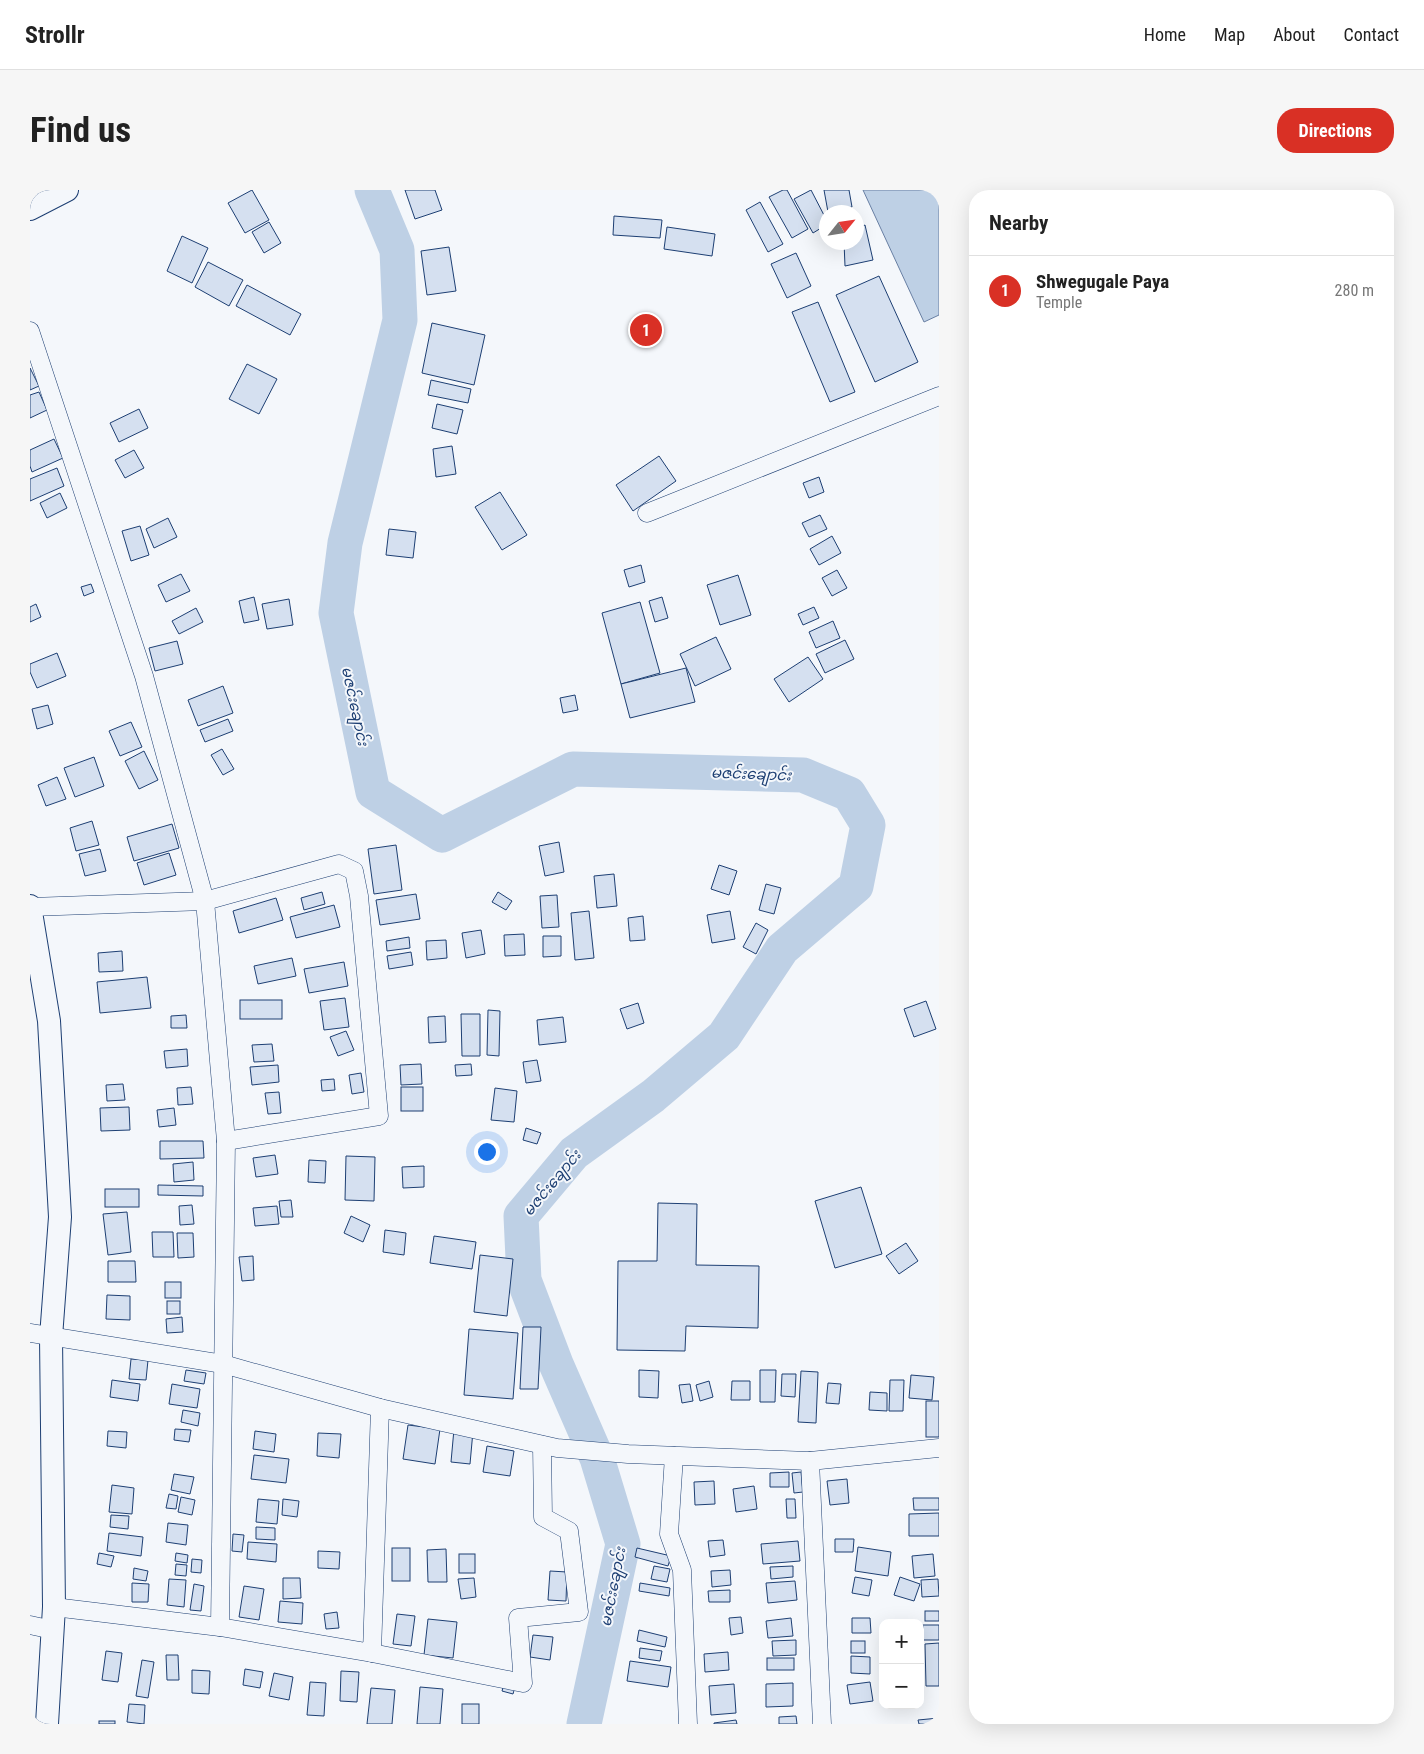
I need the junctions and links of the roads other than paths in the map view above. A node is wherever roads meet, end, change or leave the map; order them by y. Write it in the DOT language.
graph roads {
  1 [pos="67,190"];
  2 [pos="30,209"];
  3 [pos="30,331"];
  4 [pos="939,396"];
  5 [pos="648,513"];
  6 [pos="205,901"];
  7 [pos="30,906"];
  8 [pos="226,1141"];
  9 [pos="41,1335"];
  10 [pos="223,1364"];
  11 [pos="380,1408"];
  12 [pos="550,1447"];
  13 [pos="939,1448"];
  14 [pos="674,1456"];
  15 [pos="810,1461"];
  16 [pos="54,1618"];
  17 [pos="30,1625"];
  18 [pos="220,1627"];
  19 [pos="372,1653"];
  20 [pos="47,1724"];
  21 [pos="688,1724"];
  22 [pos="822,1724"];
  1 -- 2 [label="street"];
  3 -- 6 [label="street"];
  4 -- 5 [label="street"];
  6 -- 7 [label="street"];
  6 -- 8 [label="street"];
  6 -- 8 [label="street"];
  7 -- 9 [label="street"];
  8 -- 10 [label="street"];
  9 -- 10 [label="street"];
  9 -- 16 [label="street"];
  10 -- 11 [label="street"];
  10 -- 18 [label="street"];
  11 -- 12 [label="street"];
  11 -- 19 [label="street"];
  12 -- 14 [label="street"];
  12 -- 19 [label="street"];
  13 -- 15 [label="street"];
  14 -- 15 [label="street"];
  14 -- 21 [label="street"];
  15 -- 22 [label="street"];
  16 -- 17 [label="street"];
  16 -- 18 [label="street"];
  16 -- 20 [label="street"];
  18 -- 19 [label="street"];
}
